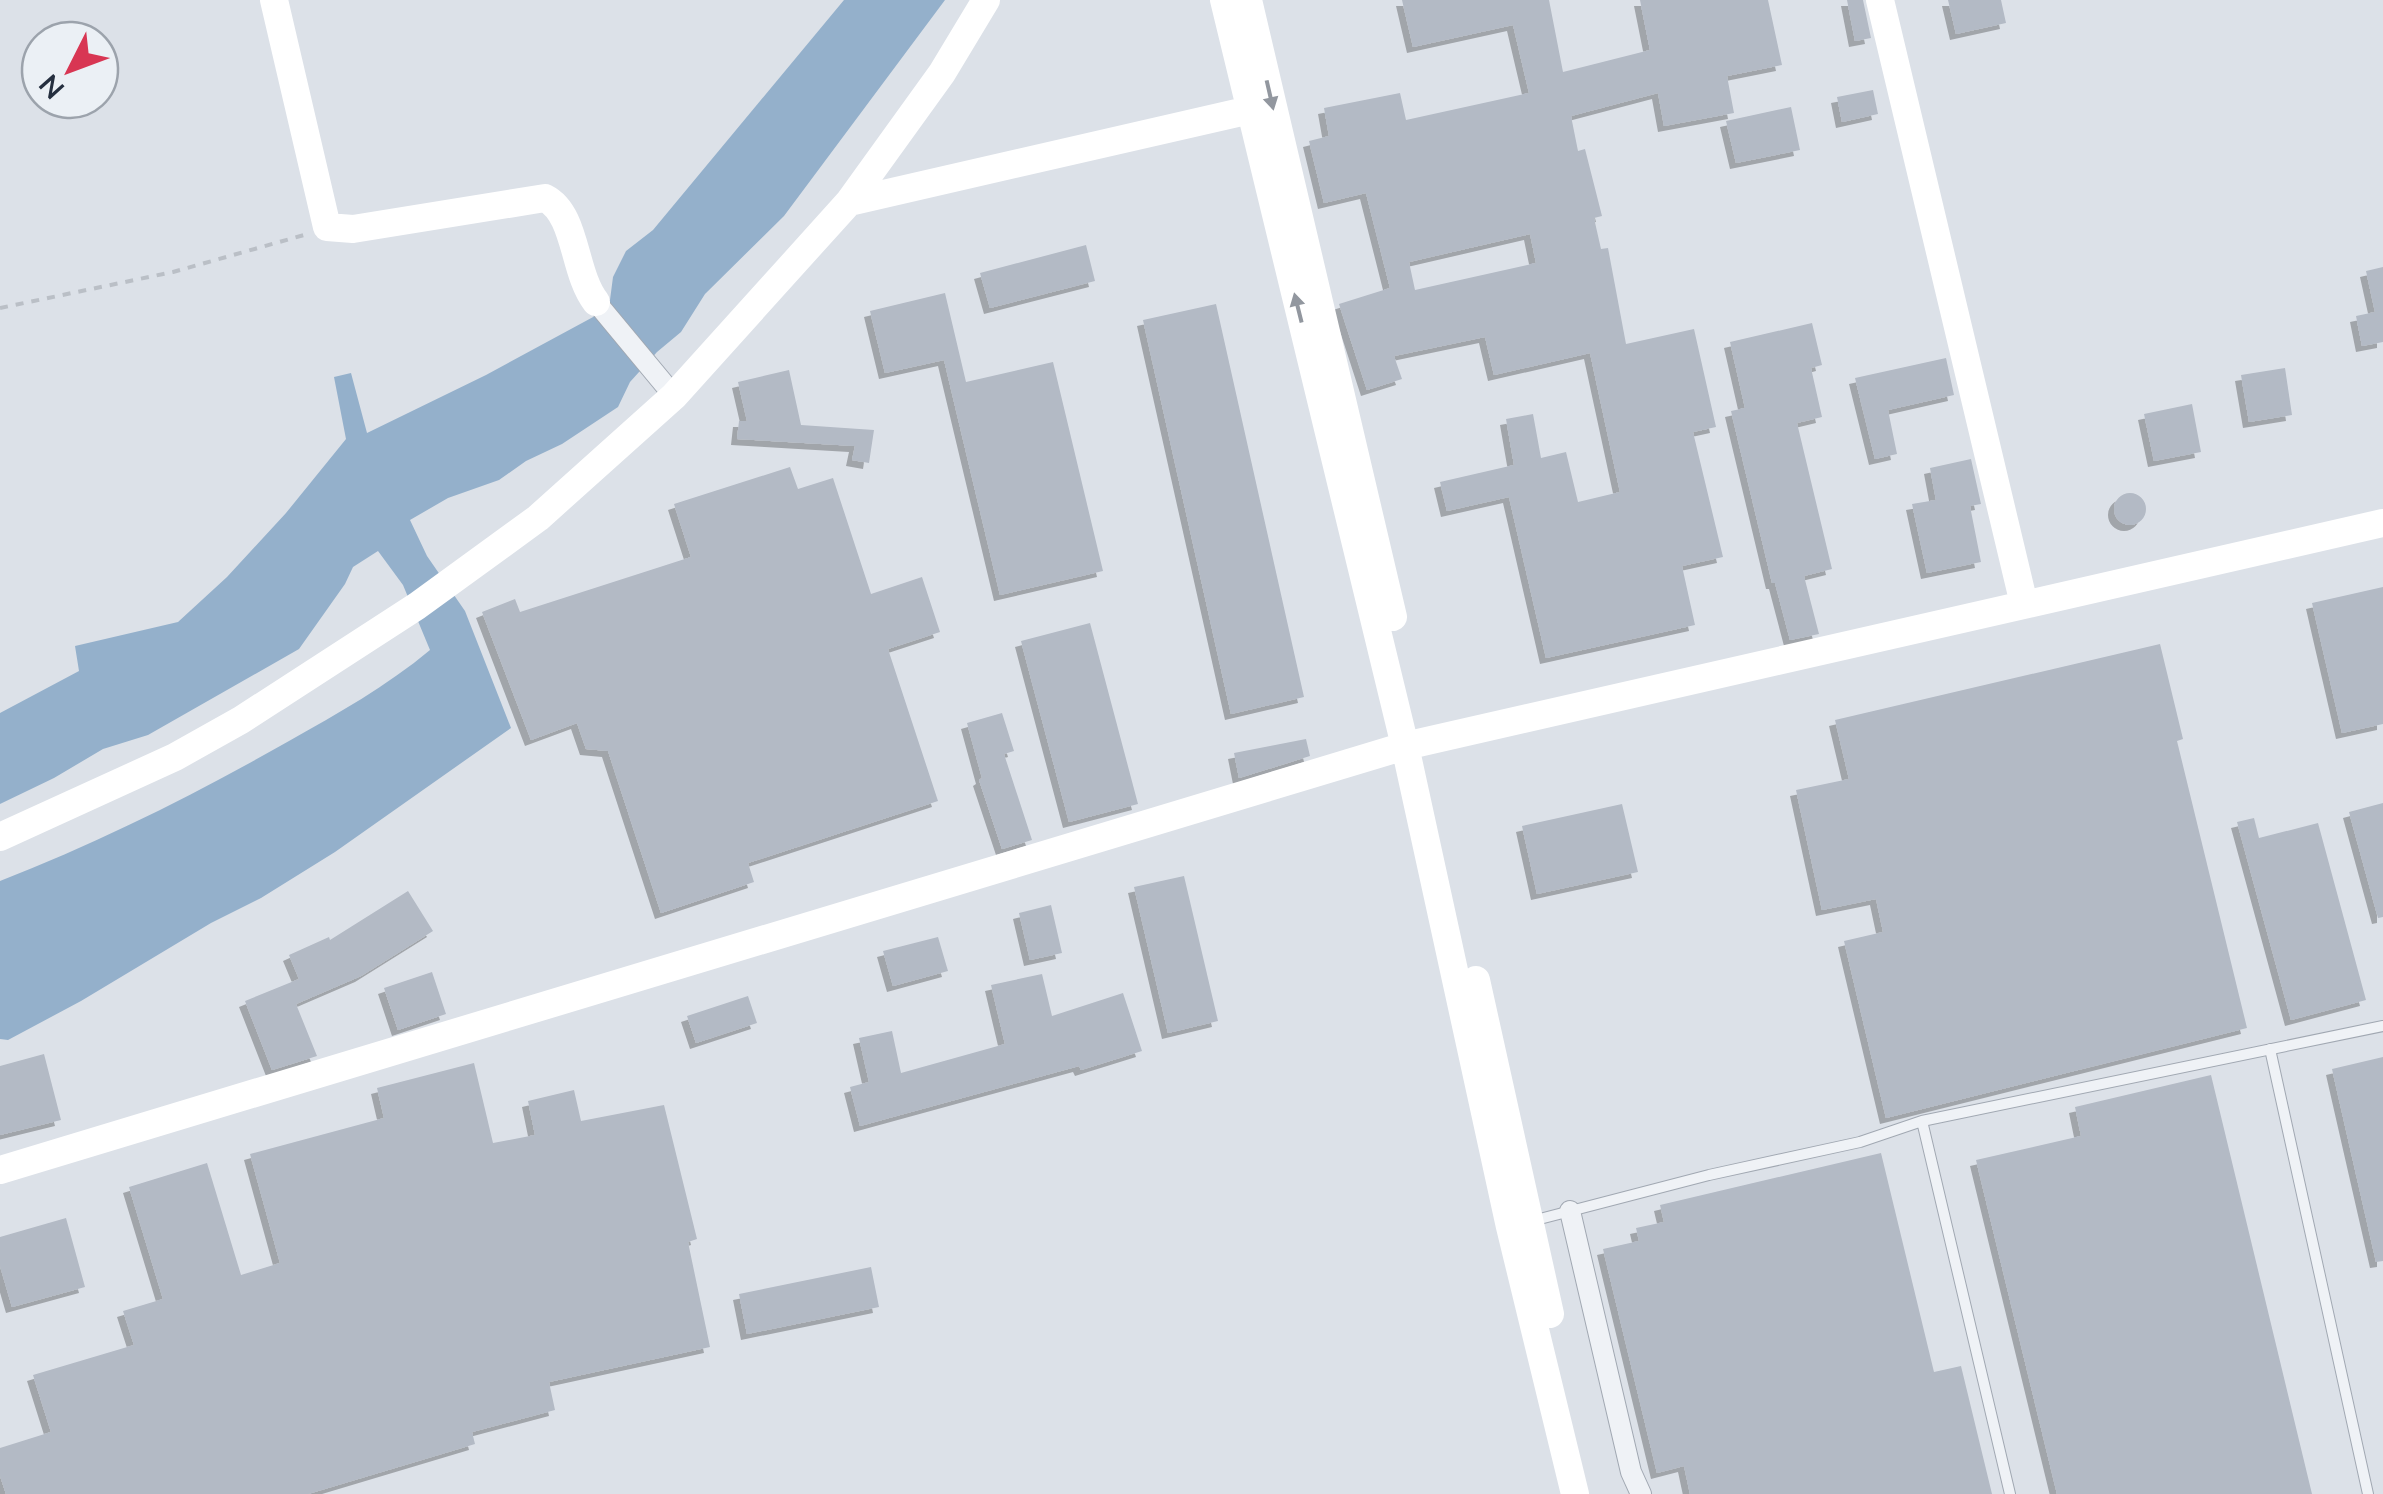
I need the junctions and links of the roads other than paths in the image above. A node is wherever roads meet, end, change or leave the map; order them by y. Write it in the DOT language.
graph roads {
  1 [pos="274,0"];
  2 [pos="986,0"];
  3 [pos="1224,0"];
  4 [pos="1248,0"];
  5 [pos="1880,0"];
  6 [pos="1250,110"];
  7 [pos="849,202"];
  8 [pos="596,302"];
  9 [pos="674,396"];
  10 [pos="2383,523"];
  11 [pos="2024,604"];
  12 [pos="1414,744"];
  13 [pos="0,837"];
  14 [pos="2383,1026"];
  15 [pos="2270,1049"];
  16 [pos="1922,1121"];
  17 [pos="0,1170"];
  18 [pos="1570,1212"];
  19 [pos="1520,1224"];
  20 [pos="1575,1494"];
  21 [pos="1591,1494"];
  22 [pos="1641,1494"];
  23 [pos="2010,1494"];
  24 [pos="2368,1494"];
  1 -- 8 [label="street"];
  2 -- 7 [label="street"];
  3 -- 6 [label="street"];
  4 -- 12 [label="street, one-way"];
  5 -- 11 [label="street"];
  6 -- 7 [label="street"];
  12 -- 6 [label="street, one-way"];
  7 -- 9 [label="street"];
  8 -- 9 [label="street"];
  9 -- 13 [label="street"];
  10 -- 11 [label="street"];
  11 -- 12 [label="street"];
  12 -- 17 [label="street"];
  12 -- 19 [label="street"];
  14 -- 15 [label="lane"];
  15 -- 16 [label="lane"];
  15 -- 24 [label="lane"];
  16 -- 18 [label="lane"];
  16 -- 23 [label="lane"];
  18 -- 19 [label="lane"];
  18 -- 22 [label="street"];
  19 -- 20 [label="street"];
  19 -- 21 [label="street"];
}
